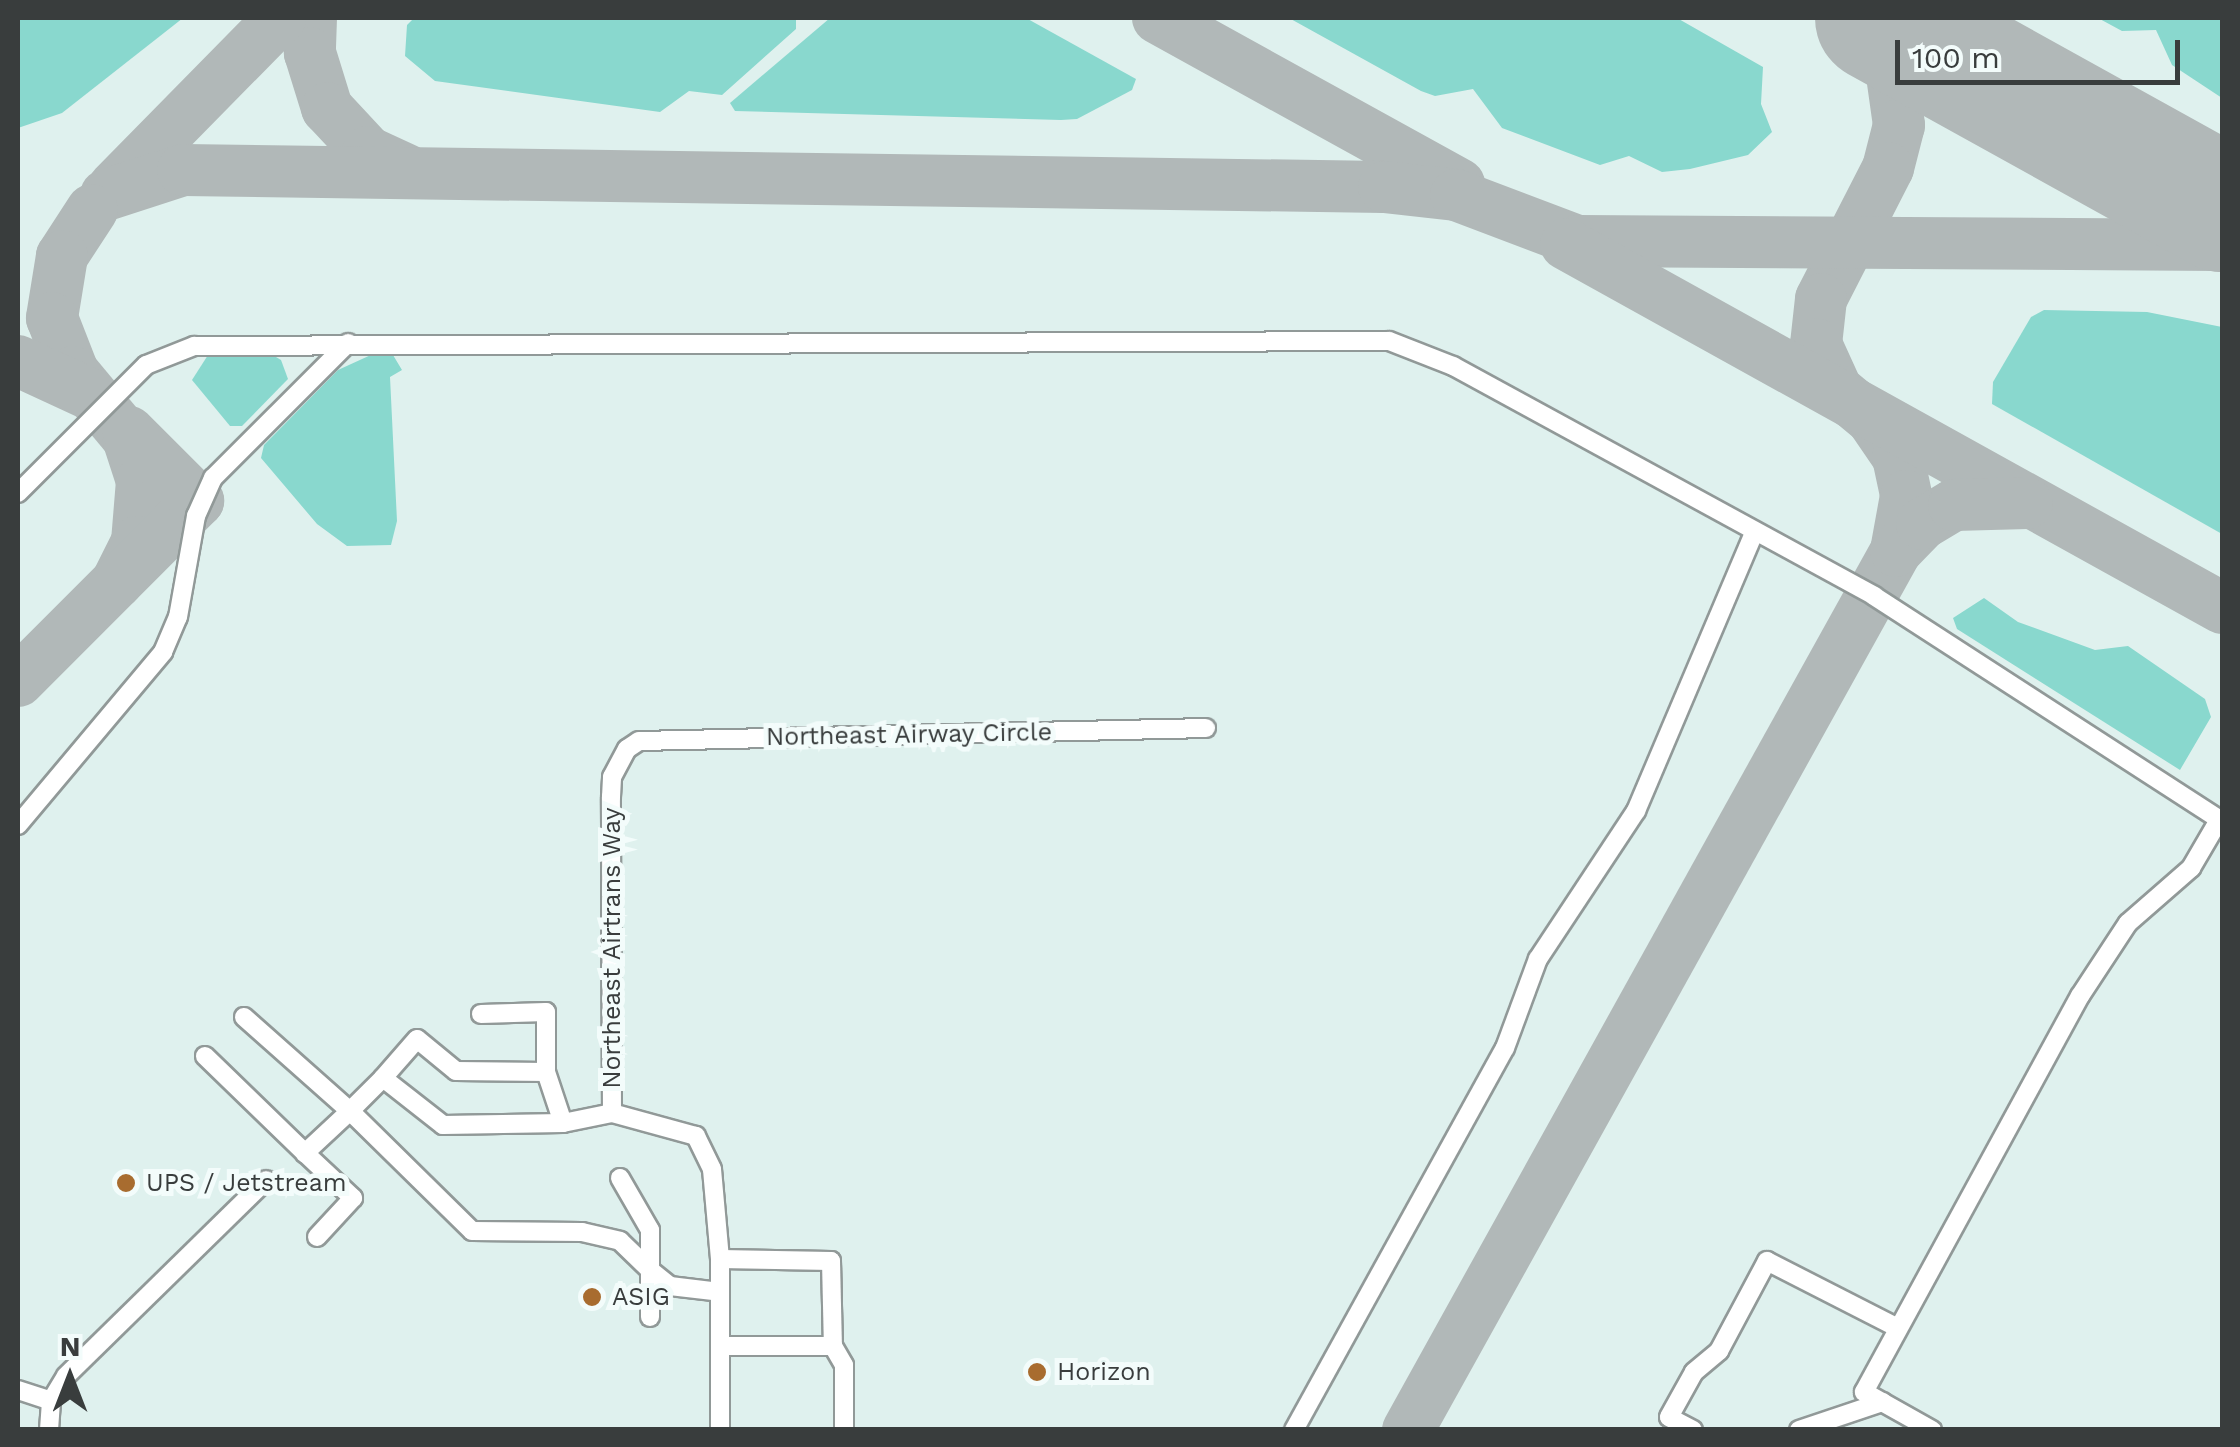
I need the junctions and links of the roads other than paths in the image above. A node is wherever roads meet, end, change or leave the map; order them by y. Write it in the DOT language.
graph roads {
  1 [pos="348,343"];
  2 [pos="18,493"];
  3 [pos="1754,533"];
  4 [pos="1206,728"];
  5 [pos="620,760"];
  6 [pos="2221,821"];
  7 [pos="18,826"];
  8 [pos="481,1014"];
  9 [pos="244,1016"];
  10 [pos="205,1056"];
  11 [pos="546,1072"];
  12 [pos="382,1078"];
  13 [pos="350,1111"];
  14 [pos="612,1112"];
  15 [pos="563,1123"];
  16 [pos="305,1153"];
  17 [pos="620,1178"];
  18 [pos="266,1180"];
  19 [pos="317,1236"];
  20 [pos="720,1259"];
  21 [pos="650,1270"];
  22 [pos="720,1292"];
  23 [pos="650,1316"];
  24 [pos="1898,1328"];
  25 [pos="721,1346"];
  26 [pos="833,1346"];
  27 [pos="18,1390"];
  28 [pos="51,1402"];
  29 [pos="1882,1402"];
  30 [pos="49,1430"];
  31 [pos="720,1430"];
  32 [pos="844,1430"];
  33 [pos="1294,1430"];
  34 [pos="1692,1430"];
  35 [pos="1799,1430"];
  36 [pos="1932,1430"];
  1 -- 2 [label="street"];
  1 -- 3 [label="street"];
  1 -- 7 [label="street"];
  3 -- 6 [label="street"];
  3 -- 33 [label="street"];
  4 -- 5 [label="street, Northeast Airway Circle"];
  5 -- 14 [label="street, Northeast Airtrans Way"];
  6 -- 24 [label="street"];
  8 -- 11 [label="street"];
  9 -- 13 [label="street"];
  10 -- 16 [label="street"];
  11 -- 12 [label="street"];
  11 -- 15 [label="street"];
  12 -- 13 [label="street"];
  12 -- 15 [label="street"];
  13 -- 16 [label="street"];
  13 -- 21 [label="street"];
  14 -- 15 [label="street"];
  14 -- 20 [label="street, Northeast Airtrans Way"];
  16 -- 19 [label="street"];
  17 -- 21 [label="street"];
  18 -- 28 [label="street"];
  20 -- 22 [label="street, Northeast Airtrans Way"];
  20 -- 26 [label="street"];
  21 -- 22 [label="street"];
  21 -- 23 [label="street"];
  22 -- 25 [label="street, Northeast Airtrans Way"];
  24 -- 29 [label="street"];
  24 -- 34 [label="street"];
  25 -- 26 [label="street"];
  25 -- 31 [label="street, Northeast Airtrans Way"];
  26 -- 32 [label="street"];
  27 -- 28 [label="street"];
  28 -- 30 [label="street"];
  29 -- 35 [label="street"];
  29 -- 36 [label="street"];
}
